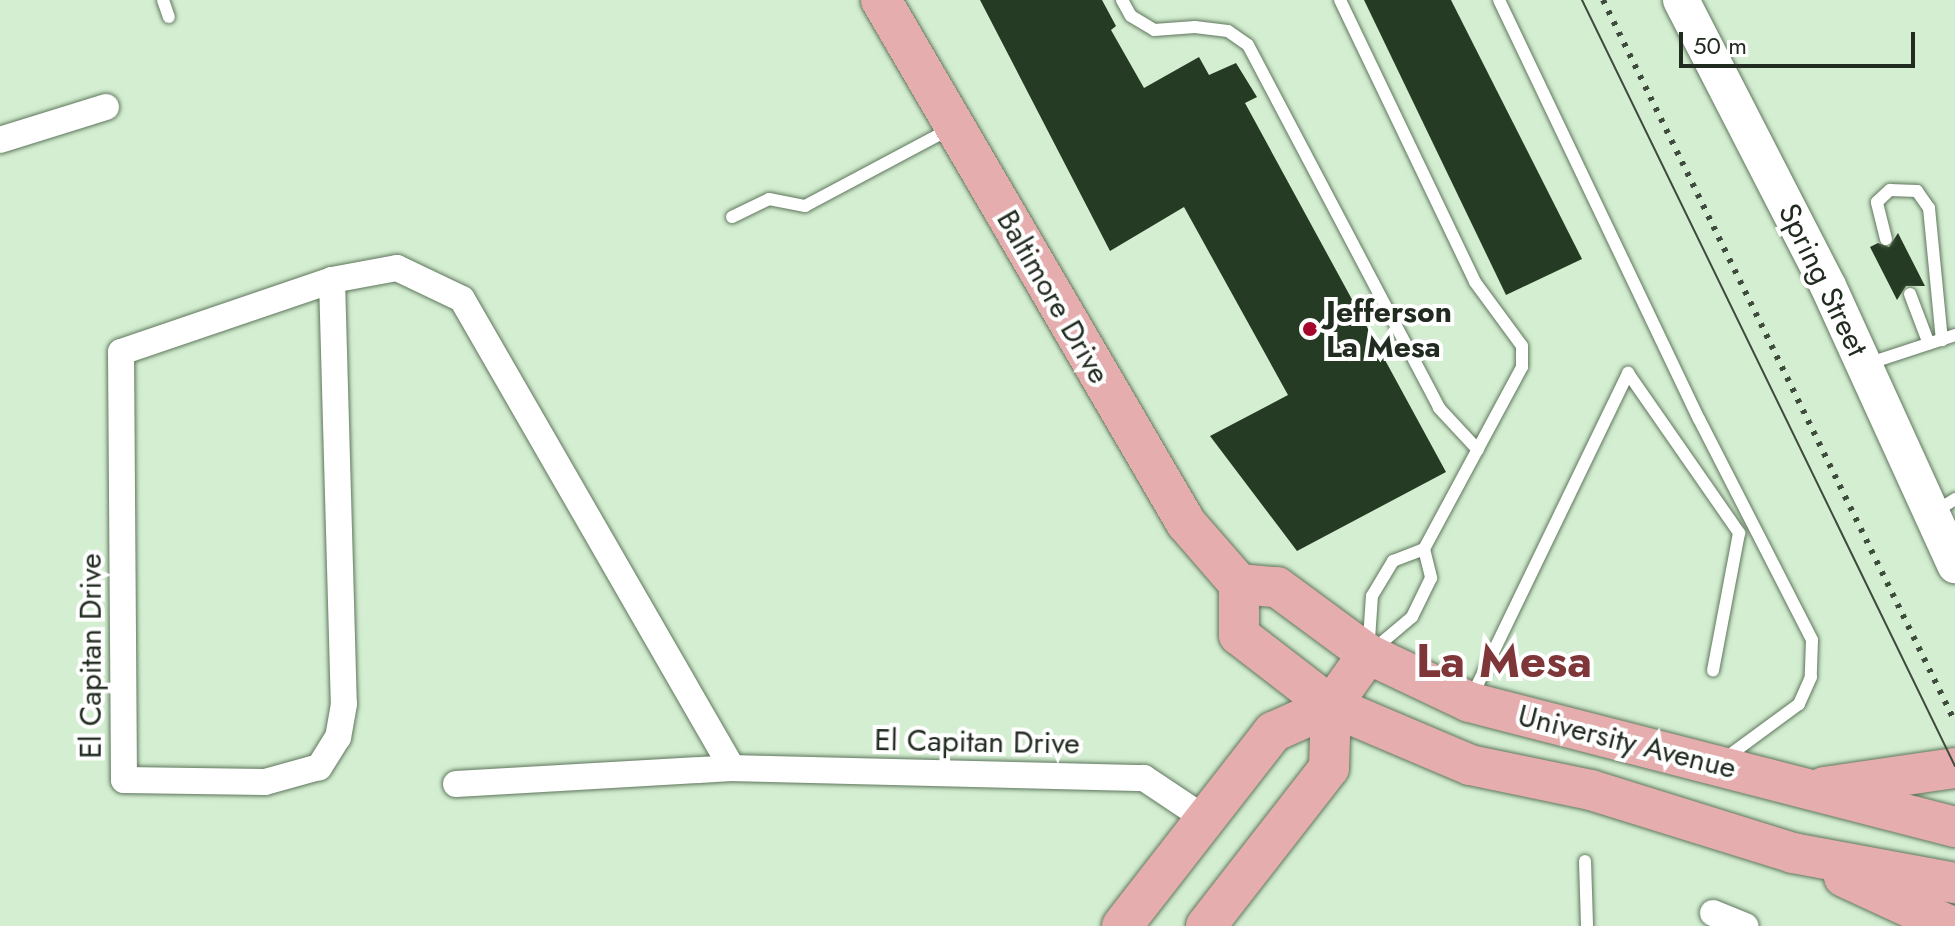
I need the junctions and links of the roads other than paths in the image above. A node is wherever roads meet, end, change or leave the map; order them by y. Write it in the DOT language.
graph roads {
  1 [pos="163,0"];
  2 [pos="881,0"];
  3 [pos="1122,0"];
  4 [pos="1340,0"];
  5 [pos="1499,0"];
  6 [pos="1684,1"];
  7 [pos="169,17"];
  8 [pos="106,107"];
  9 [pos="954,126"];
  10 [pos="0,140"];
  11 [pos="732,217"];
  12 [pos="1886,239"];
  13 [pos="332,280"];
  14 [pos="1910,294"];
  15 [pos="1955,335"];
  16 [pos="1936,342"];
  17 [pos="1864,365"];
  18 [pos="1478,450"];
  19 [pos="1944,507"];
  20 [pos="1424,549"];
  21 [pos="1955,565"];
  22 [pos="1239,584"];
  23 [pos="1368,654"];
  24 [pos="1713,671"];
  25 [pos="1469,702"];
  26 [pos="1331,706"];
  27 [pos="1719,764"];
  28 [pos="732,768"];
  29 [pos="1955,768"];
  30 [pos="456,784"];
  31 [pos="1806,789"];
  32 [pos="1207,820"];
  33 [pos="1955,827"];
  34 [pos="1793,853"];
  35 [pos="1585,861"];
  36 [pos="1955,883"];
  37 [pos="1713,913"];
  38 [pos="1122,926"];
  39 [pos="1206,926"];
  40 [pos="1587,926"];
  41 [pos="1745,926"];
  42 [pos="1950,926"];
  1 -- 7 [label="lane"];
  2 -- 9 [label="main road, Baltimore Drive"];
  3 -- 18 [label="lane"];
  4 -- 18 [label="lane"];
  5 -- 27 [label="lane"];
  6 -- 17 [label="main road, Spring Street"];
  8 -- 10 [label="street"];
  9 -- 11 [label="lane"];
  9 -- 22 [label="main road, Baltimore Drive"];
  12 -- 16 [label="lane"];
  13 -- 13 [label="street, El Capitan Drive"];
  13 -- 28 [label="street, El Capitan Drive"];
  14 -- 16 [label="lane"];
  15 -- 16 [label="lane"];
  16 -- 17 [label="lane"];
  17 -- 19 [label="main road, Spring Street"];
  18 -- 20 [label="lane"];
  19 -- 21 [label="main road, Spring Street"];
  20 -- 23 [label="lane"];
  20 -- 23 [label="lane"];
  22 -- 23 [label="main road"];
  22 -- 26 [label="main road"];
  23 -- 25 [label="main road, University Avenue"];
  23 -- 26 [label="main road"];
  24 -- 25 [label="lane"];
  25 -- 27 [label="main road, University Avenue"];
  26 -- 32 [label="main road"];
  26 -- 34 [label="main road, University Avenue"];
  26 -- 39 [label="main road"];
  27 -- 31 [label="main road, University Avenue"];
  28 -- 30 [label="street, El Capitan Drive"];
  28 -- 32 [label="street, El Capitan Drive"];
  29 -- 31 [label="main road"];
  31 -- 33 [label="main road, University Avenue"];
  32 -- 38 [label="main road"];
  34 -- 36 [label="main road, University Avenue"];
  34 -- 42 [label="main road"];
  35 -- 40 [label="lane"];
  37 -- 41 [label="street"];
}
